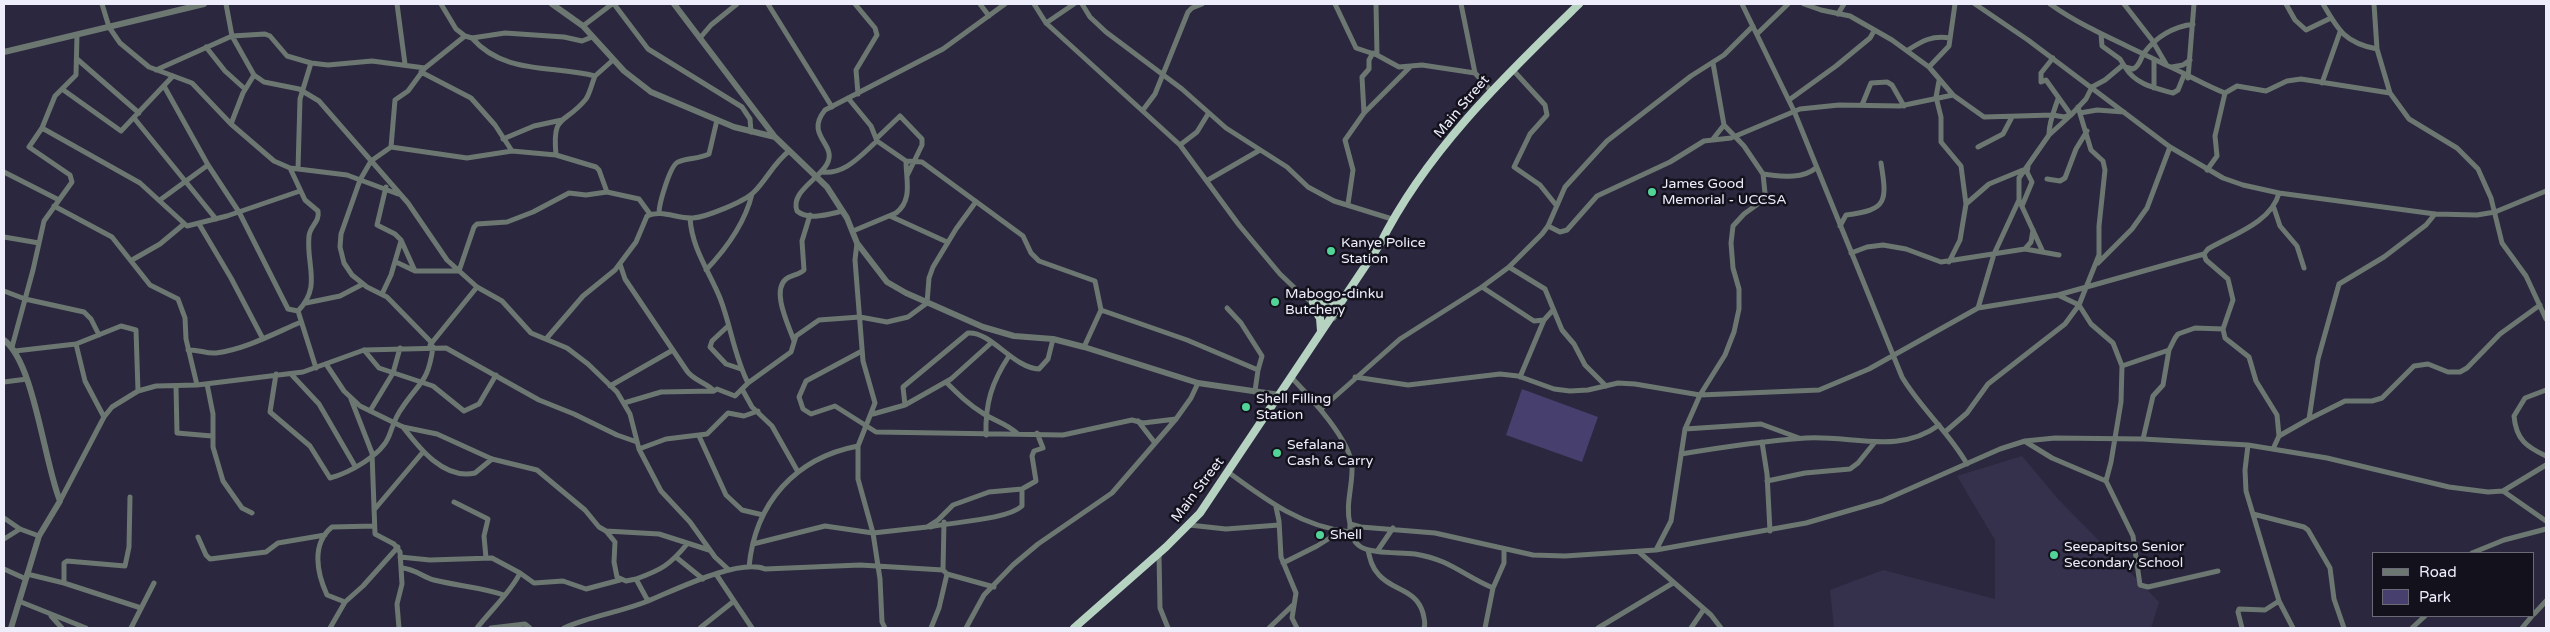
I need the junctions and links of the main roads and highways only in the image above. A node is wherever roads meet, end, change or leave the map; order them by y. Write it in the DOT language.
graph roads {
  1 [pos="1579,4"];
  2 [pos="1382,241"];
  3 [pos="1339,305"];
  4 [pos="1332,318"];
  5 [pos="1321,331"];
  6 [pos="1299,367"];
  7 [pos="1074,628"];
  1 -- 2 [label="highway, Main Street"];
  2 -- 3 [label="highway, Main Street"];
  2 -- 4 [label="highway, Main Street"];
  3 -- 4 [label="highway, Main Street"];
  3 -- 5 [label="highway"];
  4 -- 5 [label="highway, Main Street"];
  4 -- 6 [label="highway, Main Street"];
  5 -- 6 [label="highway, Main Street"];
  6 -- 7 [label="highway, Main Street"];
}
